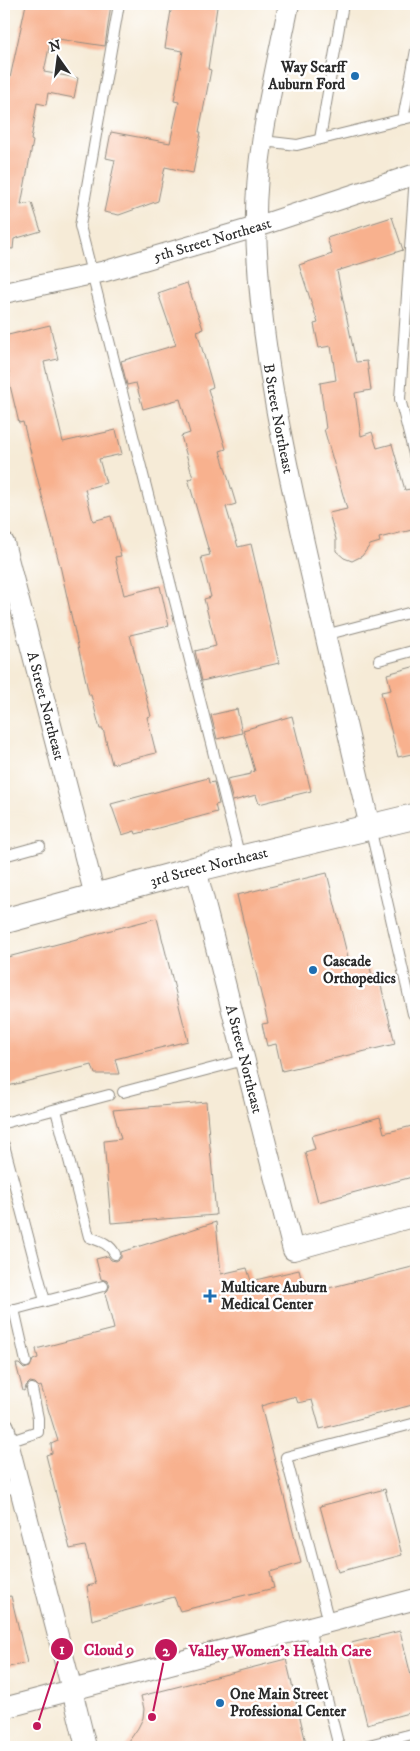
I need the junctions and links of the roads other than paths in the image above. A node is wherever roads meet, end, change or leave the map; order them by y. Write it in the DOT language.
graph roads {
  1 [pos="119,4"];
  2 [pos="290,4"];
  3 [pos="343,4"];
  4 [pos="416,50"];
  5 [pos="416,116"];
  6 [pos="403,120"];
  7 [pos="320,139"];
  8 [pos="263,141"];
  9 [pos="416,174"];
  10 [pos="256,227"];
  11 [pos="92,274"];
  12 [pos="4,293"];
  13 [pos="416,462"];
  14 [pos="4,542"];
  15 [pos="416,611"];
  16 [pos="325,634"];
  17 [pos="416,650"];
  18 [pos="379,660"];
  19 [pos="416,802"];
  20 [pos="416,816"];
  21 [pos="370,827"];
  22 [pos="40,846"];
  23 [pos="4,856"];
  24 [pos="240,858"];
  25 [pos="196,869"];
  26 [pos="95,896"];
  27 [pos="4,921"];
  28 [pos="416,1013"];
  29 [pos="244,1060"];
  30 [pos="123,1092"];
  31 [pos="109,1095"];
  32 [pos="56,1110"];
  33 [pos="4,1123"];
  34 [pos="4,1145"];
  35 [pos="416,1216"];
  36 [pos="115,1254"];
  37 [pos="103,1286"];
  38 [pos="45,1301"];
  39 [pos="9,1310"];
  40 [pos="26,1362"];
  41 [pos="32,1389"];
  42 [pos="416,1423"];
  43 [pos="6,1434"];
  44 [pos="11,1488"];
  45 [pos="416,1599"];
  46 [pos="329,1622"];
  47 [pos="309,1628"];
  48 [pos="72,1690"];
  49 [pos="4,1708"];
  50 [pos="416,1733"];
  51 [pos="86,1747"];
  52 [pos="339,1747"];
  53 [pos="361,1747"];
  1 -- 11 [label="lane"];
  2 -- 8 [label="street, B Street Northeast"];
  3 -- 7 [label="lane"];
  4 -- 6 [label="lane"];
  5 -- 6 [label="lane"];
  6 -- 7 [label="lane"];
  7 -- 8 [label="lane"];
  8 -- 10 [label="street, B Street Northeast"];
  9 -- 10 [label="street, 5th Street Northeast"];
  9 -- 13 [label="lane"];
  10 -- 11 [label="street, 5th Street Northeast"];
  10 -- 16 [label="street, B Street Northeast"];
  11 -- 12 [label="street, 5th Street Northeast"];
  11 -- 24 [label="lane"];
  14 -- 26 [label="street, A Street Northeast"];
  15 -- 16 [label="lane"];
  16 -- 21 [label="street, B Street Northeast"];
  17 -- 18 [label="lane"];
  19 -- 21 [label="street"];
  20 -- 21 [label="street, 3rd Street Northeast"];
  21 -- 24 [label="street, 3rd Street Northeast"];
  21 -- 28 [label="lane"];
  22 -- 23 [label="lane"];
  24 -- 25 [label="street, 3rd Street Northeast"];
  25 -- 26 [label="street, 3rd Street Northeast"];
  25 -- 29 [label="street, A Street Northeast"];
  26 -- 27 [label="street, 3rd Street Northeast"];
  29 -- 30 [label="lane"];
  29 -- 35 [label="street, A Street Northeast"];
  31 -- 32 [label="lane"];
  32 -- 33 [label="lane"];
  32 -- 36 [label="lane"];
  34 -- 38 [label="lane"];
  37 -- 38 [label="lane"];
  38 -- 39 [label="lane"];
  39 -- 40 [label="lane"];
  41 -- 43 [label="lane"];
  42 -- 46 [label="lane"];
  43 -- 44 [label="street"];
  44 -- 48 [label="street"];
  45 -- 46 [label="street"];
  46 -- 47 [label="street"];
  47 -- 48 [label="street"];
  47 -- 52 [label="lane"];
  48 -- 49 [label="street"];
  48 -- 51 [label="street"];
  50 -- 53 [label="lane"];
}
